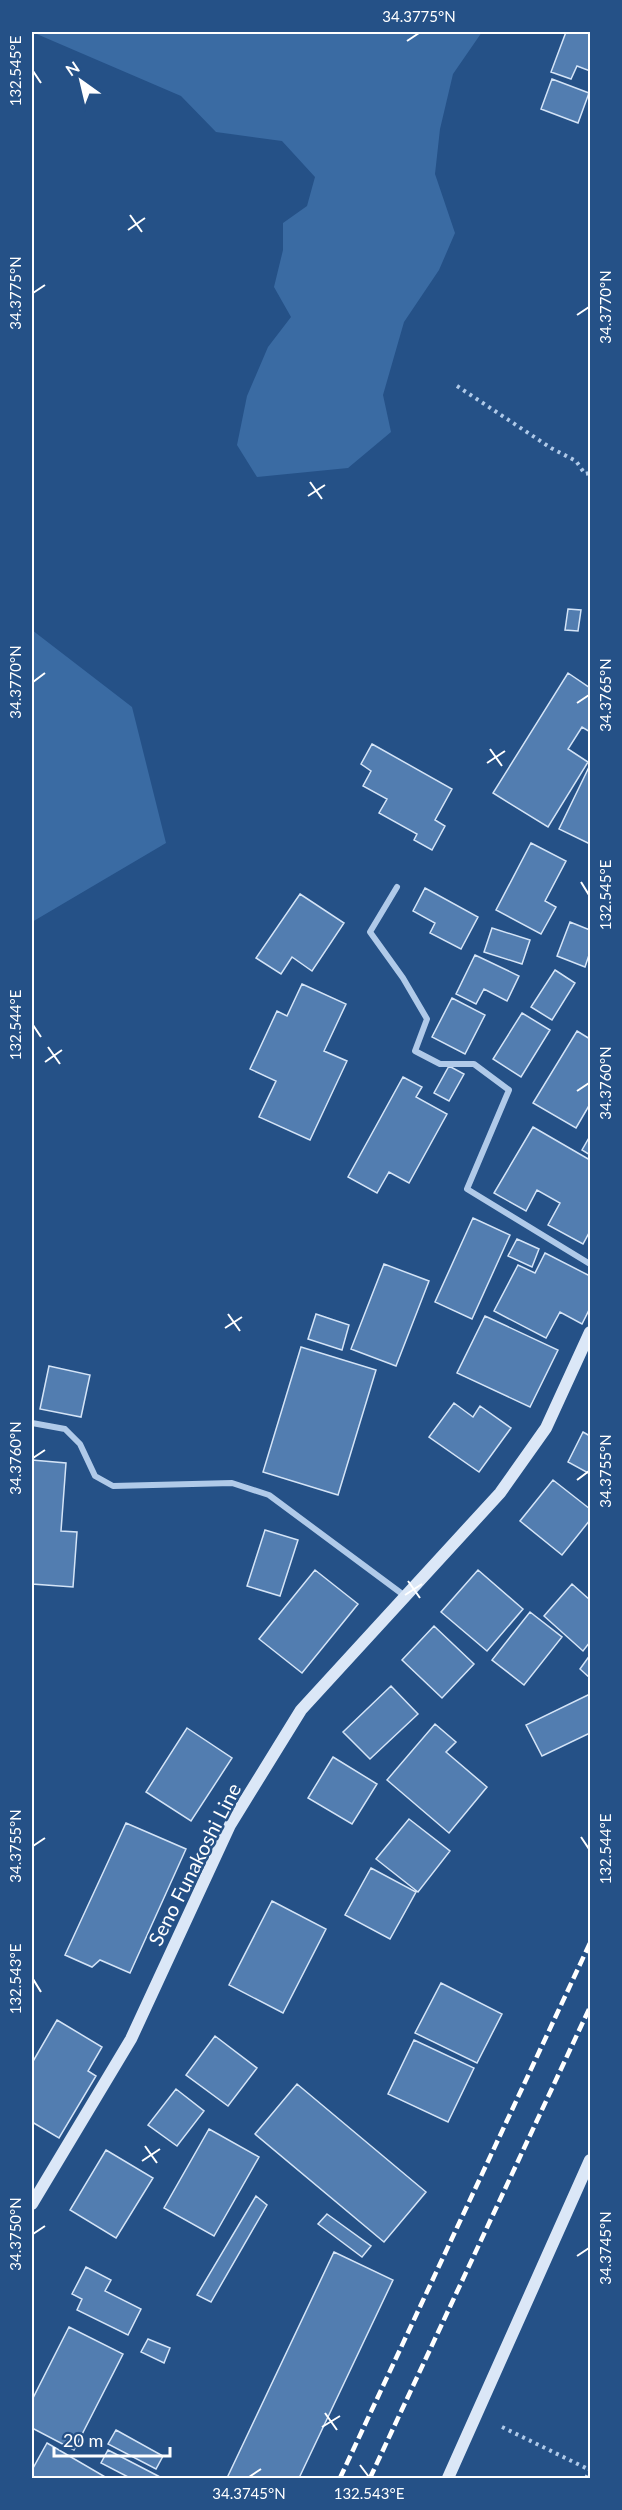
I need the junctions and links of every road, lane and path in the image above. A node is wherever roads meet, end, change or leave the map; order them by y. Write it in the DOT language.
graph roads {
  1 [pos="457,386"];
  2 [pos="591,472"];
  3 [pos="397,887"];
  4 [pos="591,1264"];
  5 [pos="591,1332"];
  6 [pos="32,1423"];
  7 [pos="405,1596"];
  8 [pos="591,2160"];
  9 [pos="32,2204"];
  10 [pos="502,2427"];
  11 [pos="591,2470"];
  12 [pos="448,2478"];
  13 [pos="586,2478"];
  1 -- 2 [label="path"];
  3 -- 4 [label="street"];
  5 -- 7 [label="main road, Seno Funakoshi Line"];
  6 -- 7 [label="street"];
  7 -- 9 [label="main road, Seno Funakoshi Line"];
  8 -- 12 [label="main road"];
  10 -- 11 [label="path"];
  11 -- 13 [label="path"];
}
